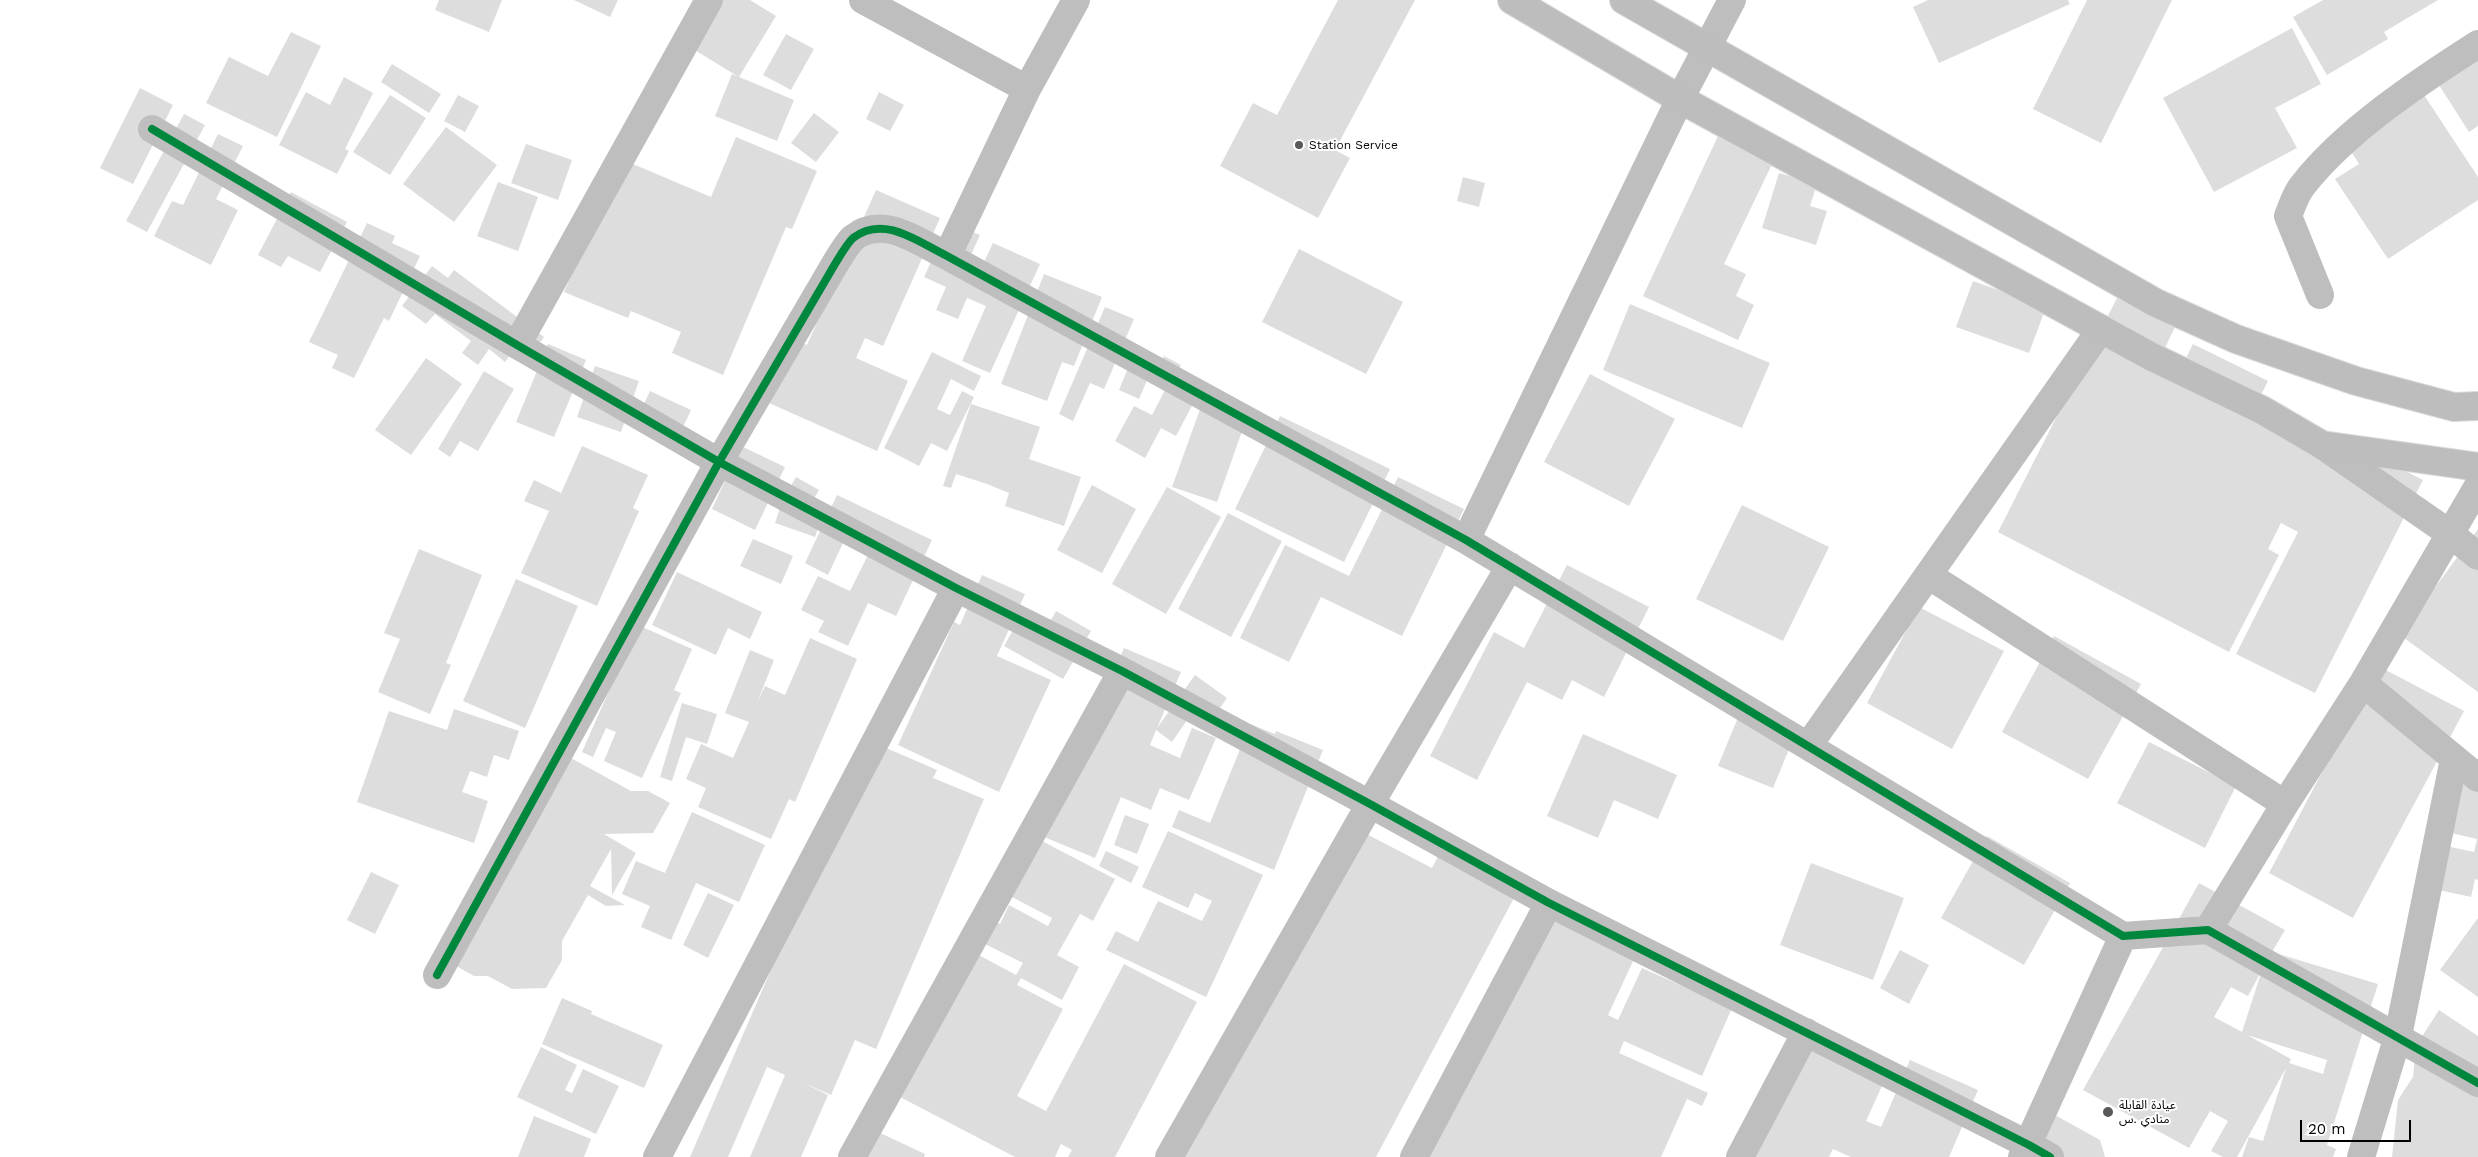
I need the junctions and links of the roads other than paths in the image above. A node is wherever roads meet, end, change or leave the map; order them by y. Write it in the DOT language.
graph roads {
  1 [pos="709,0"];
  2 [pos="863,0"];
  3 [pos="1076,0"];
  4 [pos="1512,0"];
  5 [pos="1624,0"];
  6 [pos="1732,0"];
  7 [pos="2478,44"];
  8 [pos="1706,48"];
  9 [pos="1027,89"];
  10 [pos="1680,99"];
  11 [pos="152,129"];
  12 [pos="947,256"];
  13 [pos="2320,295"];
  14 [pos="2101,329"];
  15 [pos="517,346"];
  16 [pos="2478,406"];
  17 [pos="2322,445"];
  18 [pos="719,462"];
  19 [pos="2478,467"];
  20 [pos="2478,486"];
  21 [pos="2449,533"];
  22 [pos="1466,540"];
  23 [pos="2478,556"];
  24 [pos="1510,566"];
  25 [pos="1928,574"];
  26 [pos="956,588"];
  27 [pos="1122,671"];
  28 [pos="2363,683"];
  29 [pos="1808,746"];
  30 [pos="2454,759"];
  31 [pos="2478,778"];
  32 [pos="1370,804"];
  33 [pos="2285,804"];
  34 [pos="1549,903"];
  35 [pos="2208,930"];
  36 [pos="2124,936"];
  37 [pos="436,975"];
  38 [pos="1806,1032"];
  39 [pos="2398,1036"];
  40 [pos="2478,1082"];
  41 [pos="2034,1153"];
  42 [pos="857,1155"];
  43 [pos="657,1157"];
  44 [pos="1169,1157"];
  45 [pos="1414,1157"];
  46 [pos="1740,1157"];
  47 [pos="2361,1157"];
  1 -- 15 [label="street"];
  2 -- 9 [label="street"];
  3 -- 9 [label="street"];
  4 -- 10 [label="main road"];
  5 -- 8 [label="main road"];
  6 -- 8 [label="street"];
  7 -- 13 [label="street"];
  8 -- 10 [label="street"];
  8 -- 16 [label="main road"];
  9 -- 12 [label="street"];
  10 -- 14 [label="main road"];
  10 -- 22 [label="street"];
  11 -- 15 [label="street"];
  12 -- 18 [label="street"];
  12 -- 22 [label="street"];
  14 -- 17 [label="main road"];
  14 -- 25 [label="street"];
  15 -- 18 [label="street"];
  17 -- 19 [label="main road"];
  17 -- 21 [label="street"];
  18 -- 26 [label="street"];
  18 -- 37 [label="street"];
  20 -- 21 [label="street"];
  21 -- 23 [label="street"];
  21 -- 28 [label="street"];
  22 -- 24 [label="street"];
  24 -- 29 [label="street"];
  24 -- 32 [label="street"];
  25 -- 29 [label="street"];
  25 -- 33 [label="street"];
  26 -- 27 [label="street"];
  26 -- 43 [label="street"];
  27 -- 32 [label="street"];
  27 -- 42 [label="street"];
  28 -- 30 [label="street"];
  28 -- 33 [label="street"];
  29 -- 36 [label="street"];
  30 -- 31 [label="street"];
  30 -- 39 [label="street"];
  32 -- 34 [label="street"];
  32 -- 44 [label="street"];
  33 -- 35 [label="street"];
  34 -- 38 [label="street"];
  34 -- 45 [label="street"];
  35 -- 36 [label="street"];
  35 -- 39 [label="street"];
  36 -- 41 [label="street"];
  38 -- 41 [label="street"];
  38 -- 46 [label="street"];
  39 -- 40 [label="street"];
  39 -- 47 [label="street"];
}
